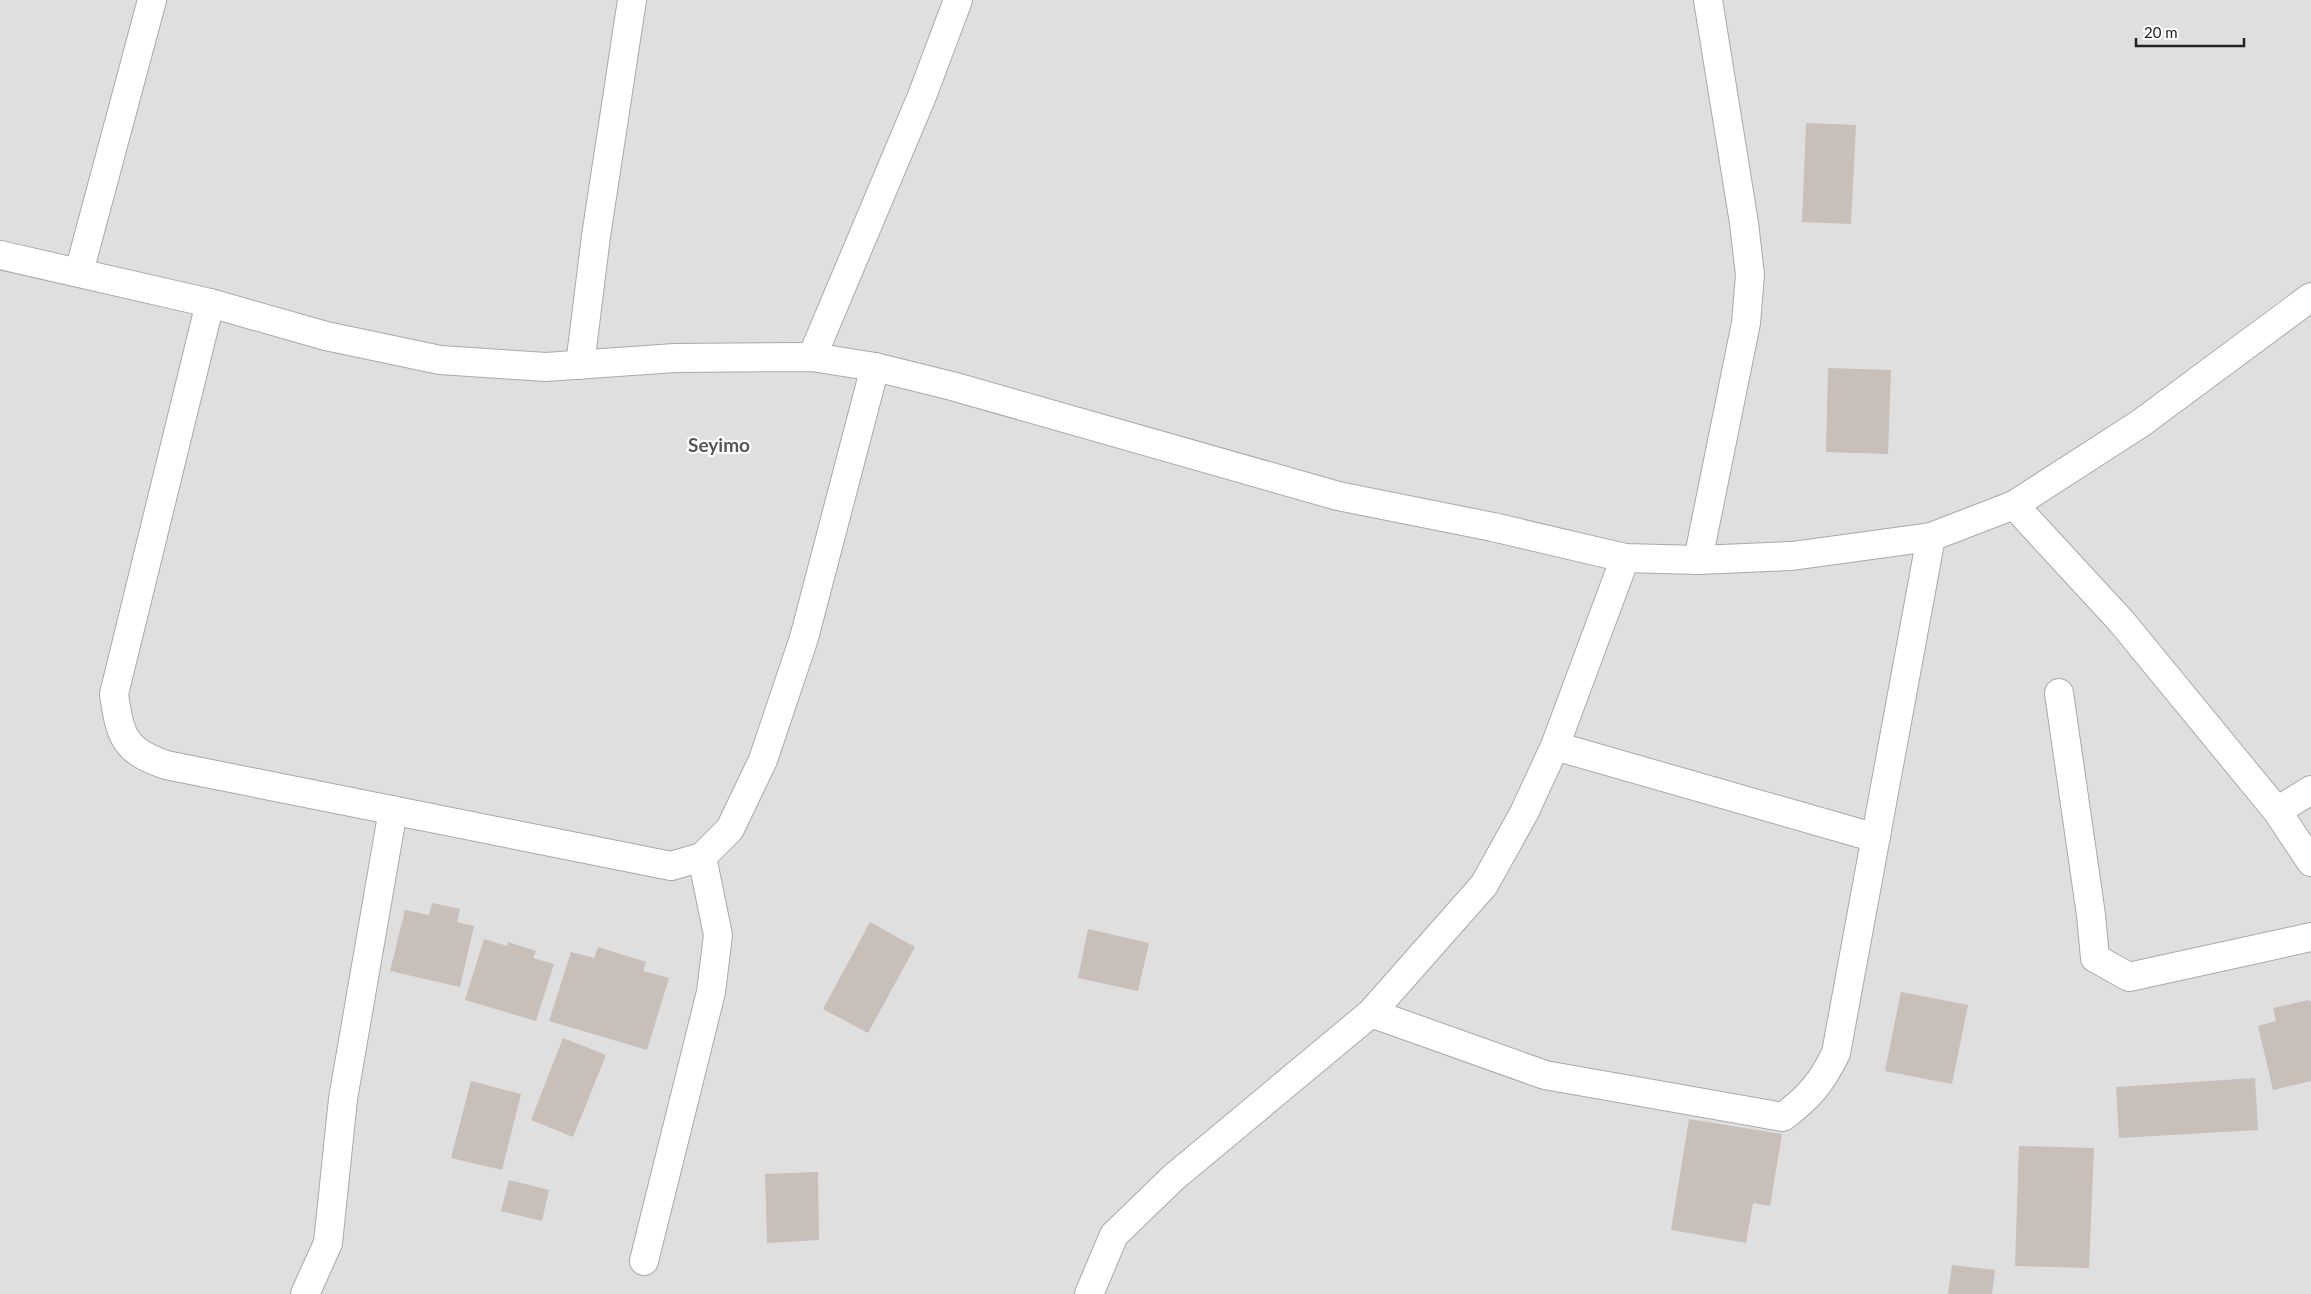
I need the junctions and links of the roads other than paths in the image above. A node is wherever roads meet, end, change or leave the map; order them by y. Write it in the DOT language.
graph roads {
  1 [pos="152,0"];
  2 [pos="632,0"];
  3 [pos="958,0"];
  4 [pos="1708,0"];
  5 [pos="0,254"];
  6 [pos="79,272"];
  7 [pos="2311,297"];
  8 [pos="210,303"];
  9 [pos="812,357"];
  10 [pos="580,365"];
  11 [pos="875,367"];
  12 [pos="2014,505"];
  13 [pos="1931,537"];
  14 [pos="1625,558"];
  15 [pos="1698,560"];
  16 [pos="2059,692"];
  17 [pos="1555,746"];
  18 [pos="2311,790"];
  19 [pos="392,810"];
  20 [pos="2277,811"];
  21 [pos="1876,838"];
  22 [pos="702,856"];
  23 [pos="2311,862"];
  24 [pos="2311,937"];
  25 [pos="1371,1013"];
  26 [pos="644,1261"];
  27 [pos="305,1294"];
  28 [pos="1089,1294"];
  1 -- 6 [label="street"];
  2 -- 10 [label="street"];
  3 -- 9 [label="street"];
  4 -- 15 [label="street"];
  5 -- 6 [label="street"];
  6 -- 8 [label="street"];
  7 -- 12 [label="street"];
  8 -- 10 [label="street"];
  8 -- 19 [label="street"];
  9 -- 10 [label="street"];
  9 -- 11 [label="street"];
  11 -- 14 [label="street"];
  11 -- 22 [label="street"];
  12 -- 13 [label="street"];
  12 -- 20 [label="street"];
  13 -- 15 [label="street"];
  13 -- 21 [label="street"];
  14 -- 15 [label="street"];
  14 -- 17 [label="street"];
  16 -- 24 [label="street"];
  17 -- 21 [label="street"];
  17 -- 25 [label="street"];
  18 -- 20 [label="street"];
  19 -- 22 [label="street"];
  19 -- 27 [label="street"];
  20 -- 23 [label="street"];
  21 -- 25 [label="street"];
  22 -- 26 [label="street"];
  25 -- 28 [label="street"];
}
